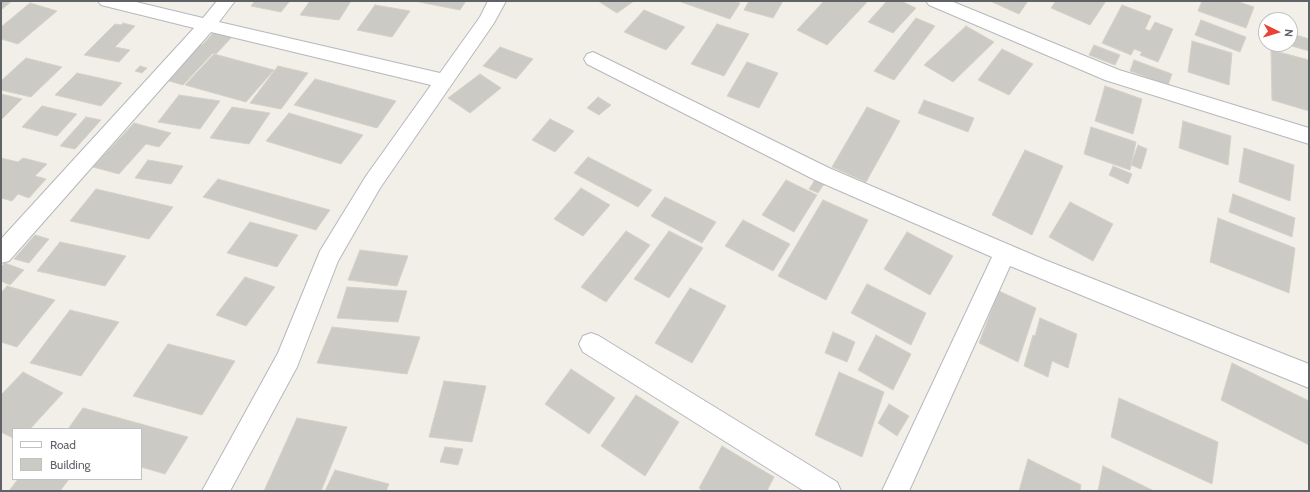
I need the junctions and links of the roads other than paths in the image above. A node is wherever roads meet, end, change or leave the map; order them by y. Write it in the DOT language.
graph roads {
  1 [pos="107,1"];
  2 [pos="226,1"];
  3 [pos="496,1"];
  4 [pos="935,1"];
  5 [pos="207,25"];
  6 [pos="593,59"];
  7 [pos="444,81"];
  8 [pos="1309,136"];
  9 [pos="2,252"];
  10 [pos="1005,253"];
  11 [pos="591,344"];
  12 [pos="1309,376"];
  13 [pos="215,491"];
  14 [pos="828,491"];
  15 [pos="895,491"];
  1 -- 5 [label="street"];
  2 -- 5 [label="street"];
  3 -- 7 [label="street"];
  4 -- 8 [label="street"];
  5 -- 7 [label="street"];
  5 -- 9 [label="street"];
  6 -- 10 [label="street"];
  7 -- 13 [label="street"];
  10 -- 12 [label="street"];
  10 -- 15 [label="street"];
  11 -- 14 [label="street"];
}
